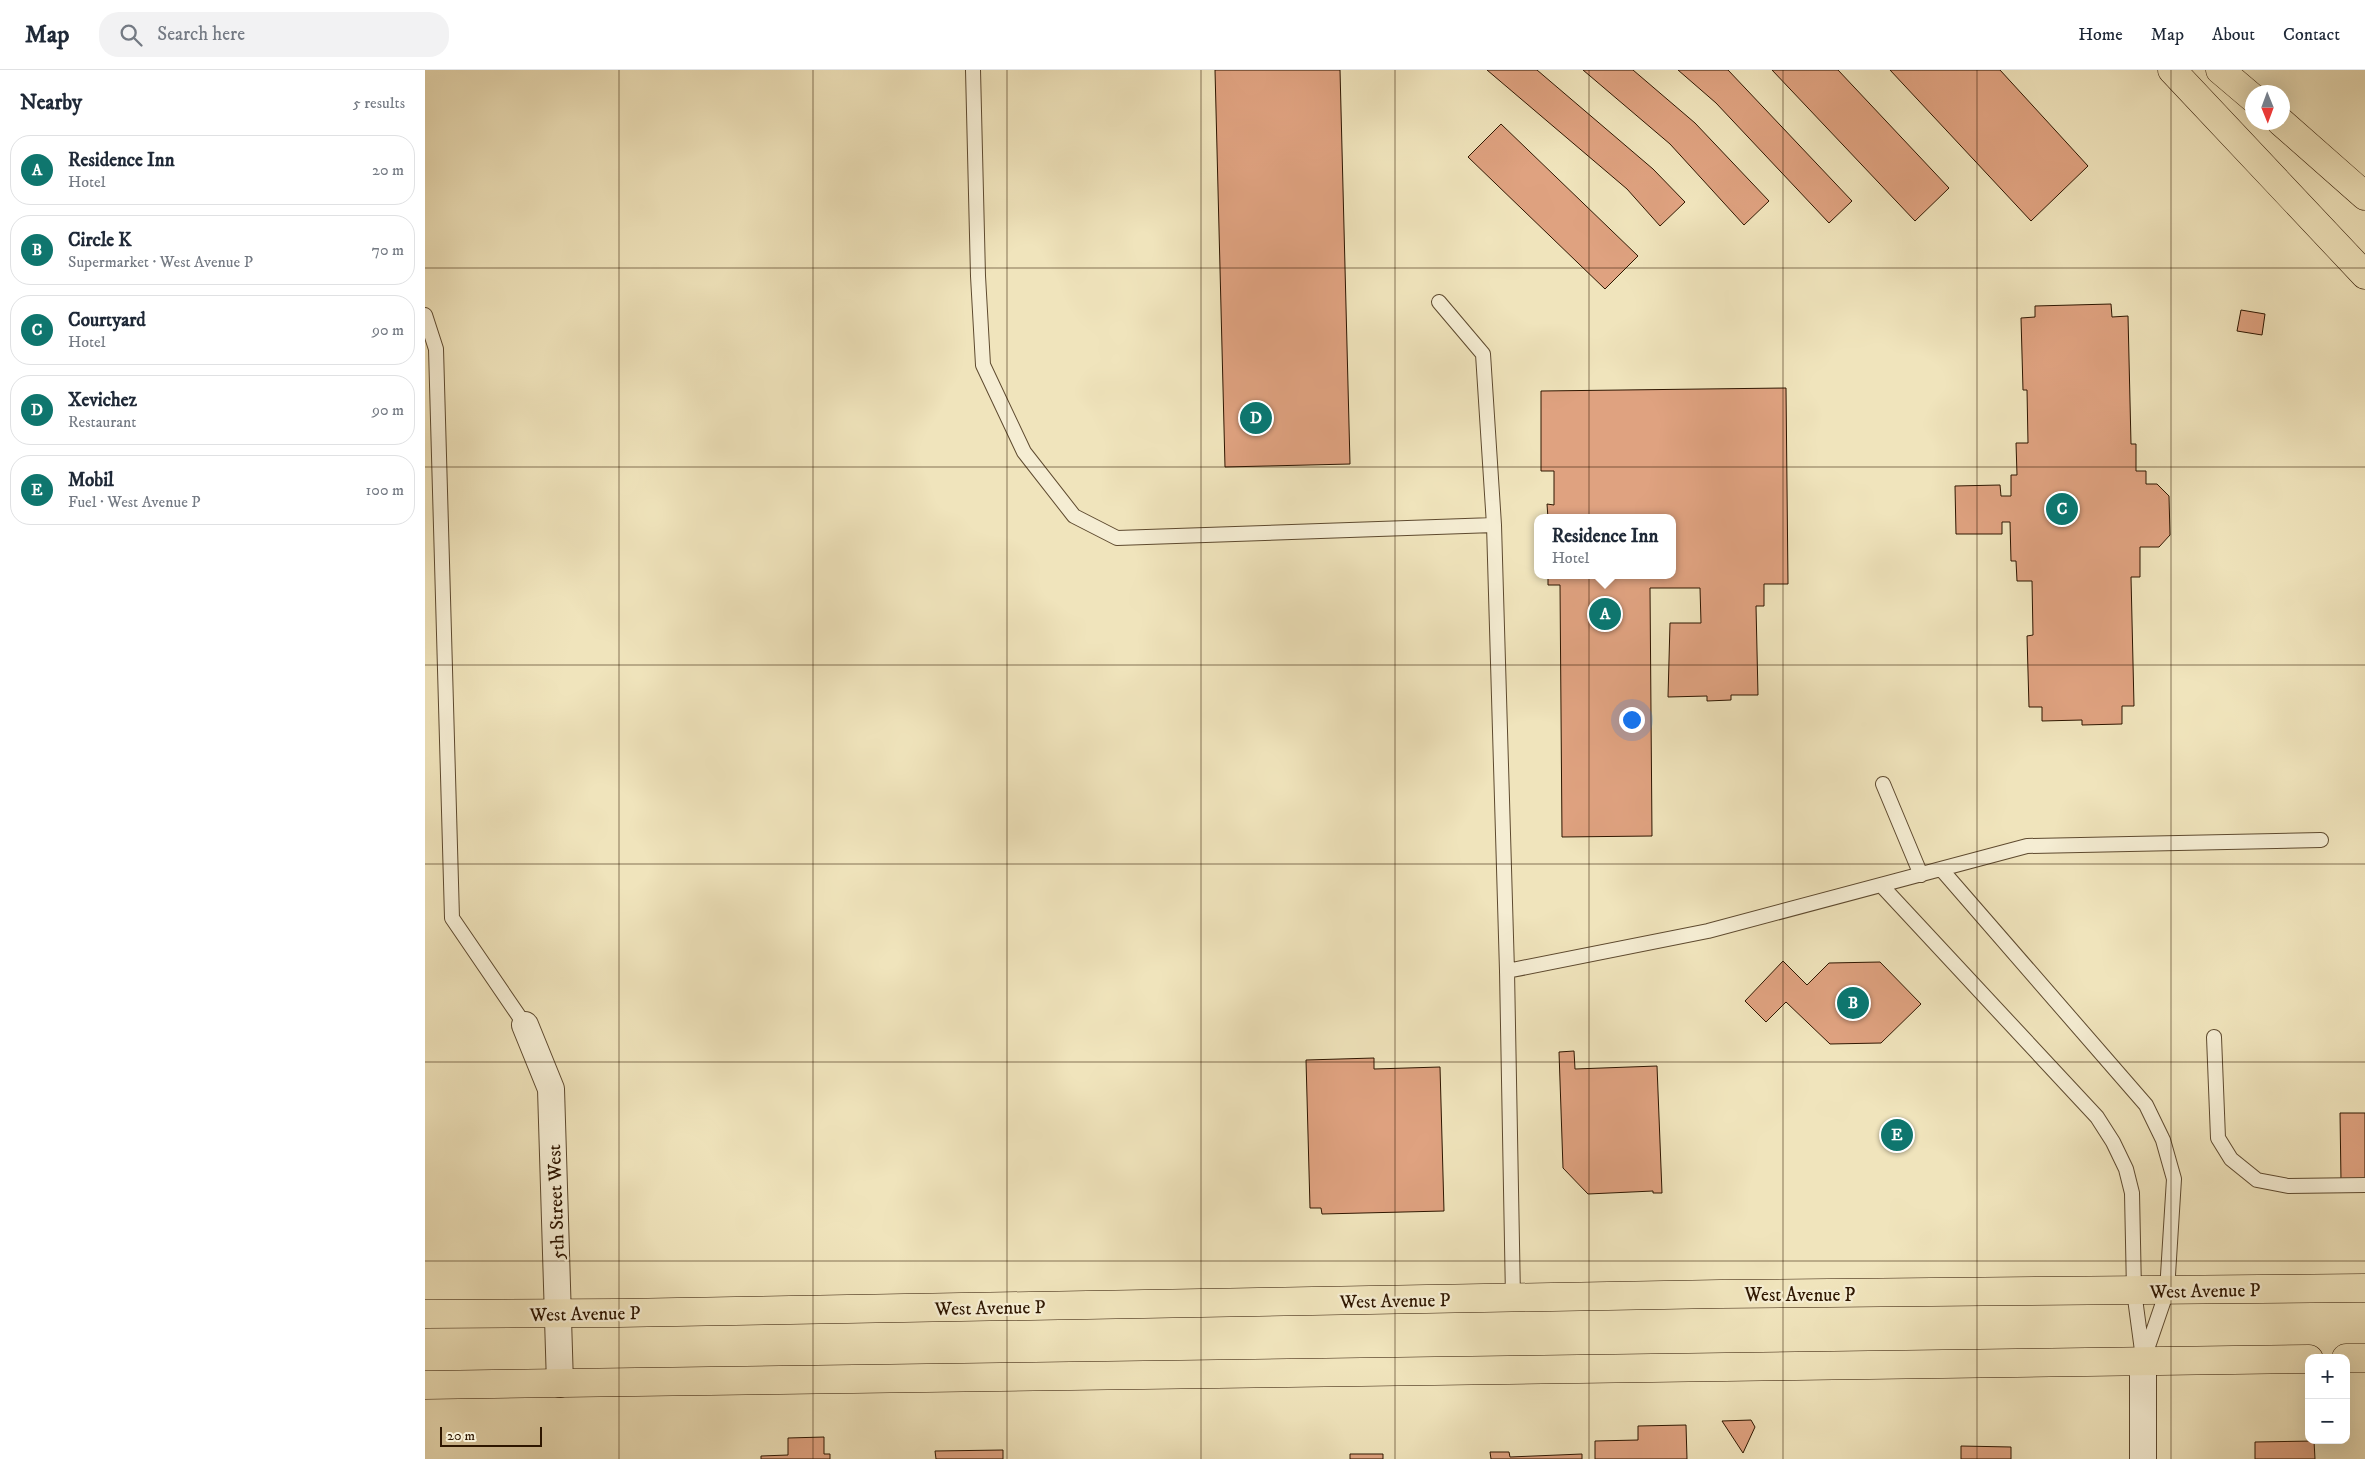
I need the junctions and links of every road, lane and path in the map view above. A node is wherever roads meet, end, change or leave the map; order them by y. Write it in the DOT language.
graph roads {
  1 [pos="973,70"];
  2 [pos="2172,70"];
  3 [pos="2220,70"];
  4 [pos="2245,91"];
  5 [pos="2290,130"];
  6 [pos="2365,196"];
  7 [pos="2365,275"];
  8 [pos="1439,302"];
  9 [pos="425,315"];
  10 [pos="1494,525"];
  11 [pos="1883,784"];
  12 [pos="2321,840"];
  13 [pos="1941,869"];
  14 [pos="1921,874"];
  15 [pos="1881,885"];
  16 [pos="1507,971"];
  17 [pos="525,1024"];
  18 [pos="2214,1038"];
  19 [pos="2365,1185"];
  20 [pos="2365,1288"];
  21 [pos="2134,1291"];
  22 [pos="2167,1291"];
  23 [pos="1513,1298"];
  24 [pos="425,1314"];
  25 [pos="558,1314"];
  26 [pos="2350,1358"];
  27 [pos="2365,1358"];
  28 [pos="2305,1359"];
  29 [pos="2143,1361"];
  30 [pos="560,1384"];
  31 [pos="425,1385"];
  32 [pos="2143,1459"];
  1 -- 10 [label="lane"];
  2 -- 7 [label="main road"];
  3 -- 4 [label="main road"];
  5 -- 6 [label="main road"];
  8 -- 10 [label="lane"];
  9 -- 17 [label="lane"];
  10 -- 16 [label="lane"];
  11 -- 14 [label="lane"];
  12 -- 13 [label="lane"];
  13 -- 14 [label="lane"];
  13 -- 22 [label="lane"];
  14 -- 15 [label="lane"];
  15 -- 16 [label="lane"];
  15 -- 21 [label="lane"];
  16 -- 23 [label="lane"];
  17 -- 25 [label="street, 5th Street West"];
  18 -- 19 [label="lane"];
  20 -- 22 [label="main road, West Avenue P"];
  21 -- 22 [label="main road, West Avenue P"];
  21 -- 23 [label="main road, West Avenue P"];
  21 -- 29 [label="lane"];
  22 -- 29 [label="lane"];
  23 -- 25 [label="main road, West Avenue P"];
  24 -- 25 [label="main road, West Avenue P"];
  25 -- 30 [label="street, 5th Street West"];
  26 -- 27 [label="main road"];
  28 -- 29 [label="main road"];
  29 -- 30 [label="main road"];
  29 -- 32 [label="street"];
  30 -- 31 [label="main road"];
}
